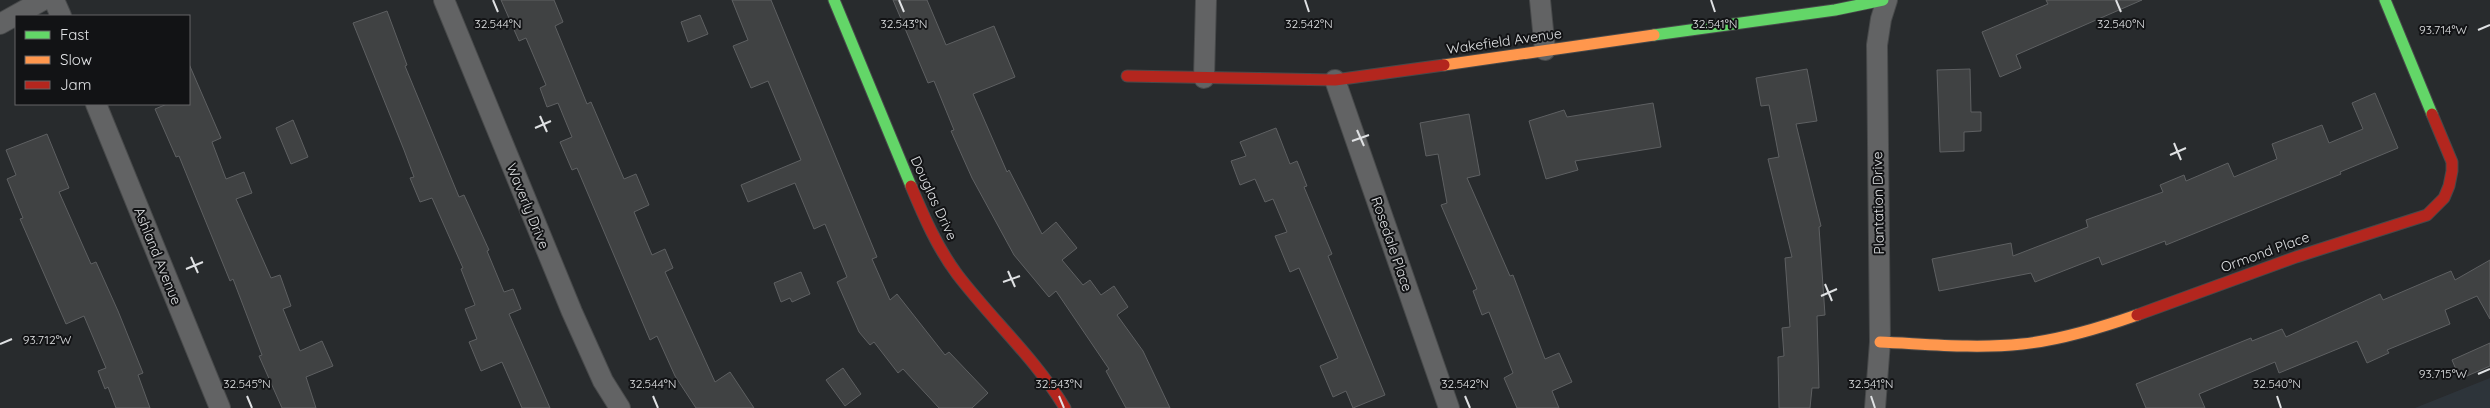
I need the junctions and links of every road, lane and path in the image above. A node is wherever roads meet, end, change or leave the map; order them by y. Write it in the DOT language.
graph roads {
  1 [pos="43,0"];
  2 [pos="54,0"];
  3 [pos="444,0"];
  4 [pos="834,0"];
  5 [pos="1206,0"];
  6 [pos="1540,0"];
  7 [pos="1883,0"];
  8 [pos="1888,0"];
  9 [pos="2386,0"];
  10 [pos="16,15"];
  11 [pos="61,15"];
  12 [pos="15,16"];
  13 [pos="0,24"];
  14 [pos="1545,50"];
  15 [pos="1127,76"];
  16 [pos="1204,78"];
  17 [pos="1335,80"];
  18 [pos="96,105"];
  19 [pos="1880,342"];
  20 [pos="220,408"];
  21 [pos="620,408"];
  22 [pos="1066,408"];
  23 [pos="1449,408"];
  24 [pos="1875,408"];
  1 -- 10 [label="street"];
  2 -- 11 [label="street"];
  3 -- 21 [label="street, Waverly Drive"];
  4 -- 22 [label="street, Douglas Drive"];
  5 -- 16 [label="street"];
  6 -- 14 [label="street"];
  7 -- 14 [label="street, Wakefield Avenue"];
  8 -- 19 [label="street, Plantation Drive"];
  9 -- 19 [label="street, Ormond Place"];
  12 -- 13 [label="street"];
  14 -- 17 [label="street, Wakefield Avenue"];
  15 -- 16 [label="street, Wakefield Avenue"];
  16 -- 17 [label="street, Wakefield Avenue"];
  17 -- 23 [label="street, Rosedale Place"];
  18 -- 20 [label="street, Ashland Avenue"];
  19 -- 24 [label="street, Plantation Drive"];
}
